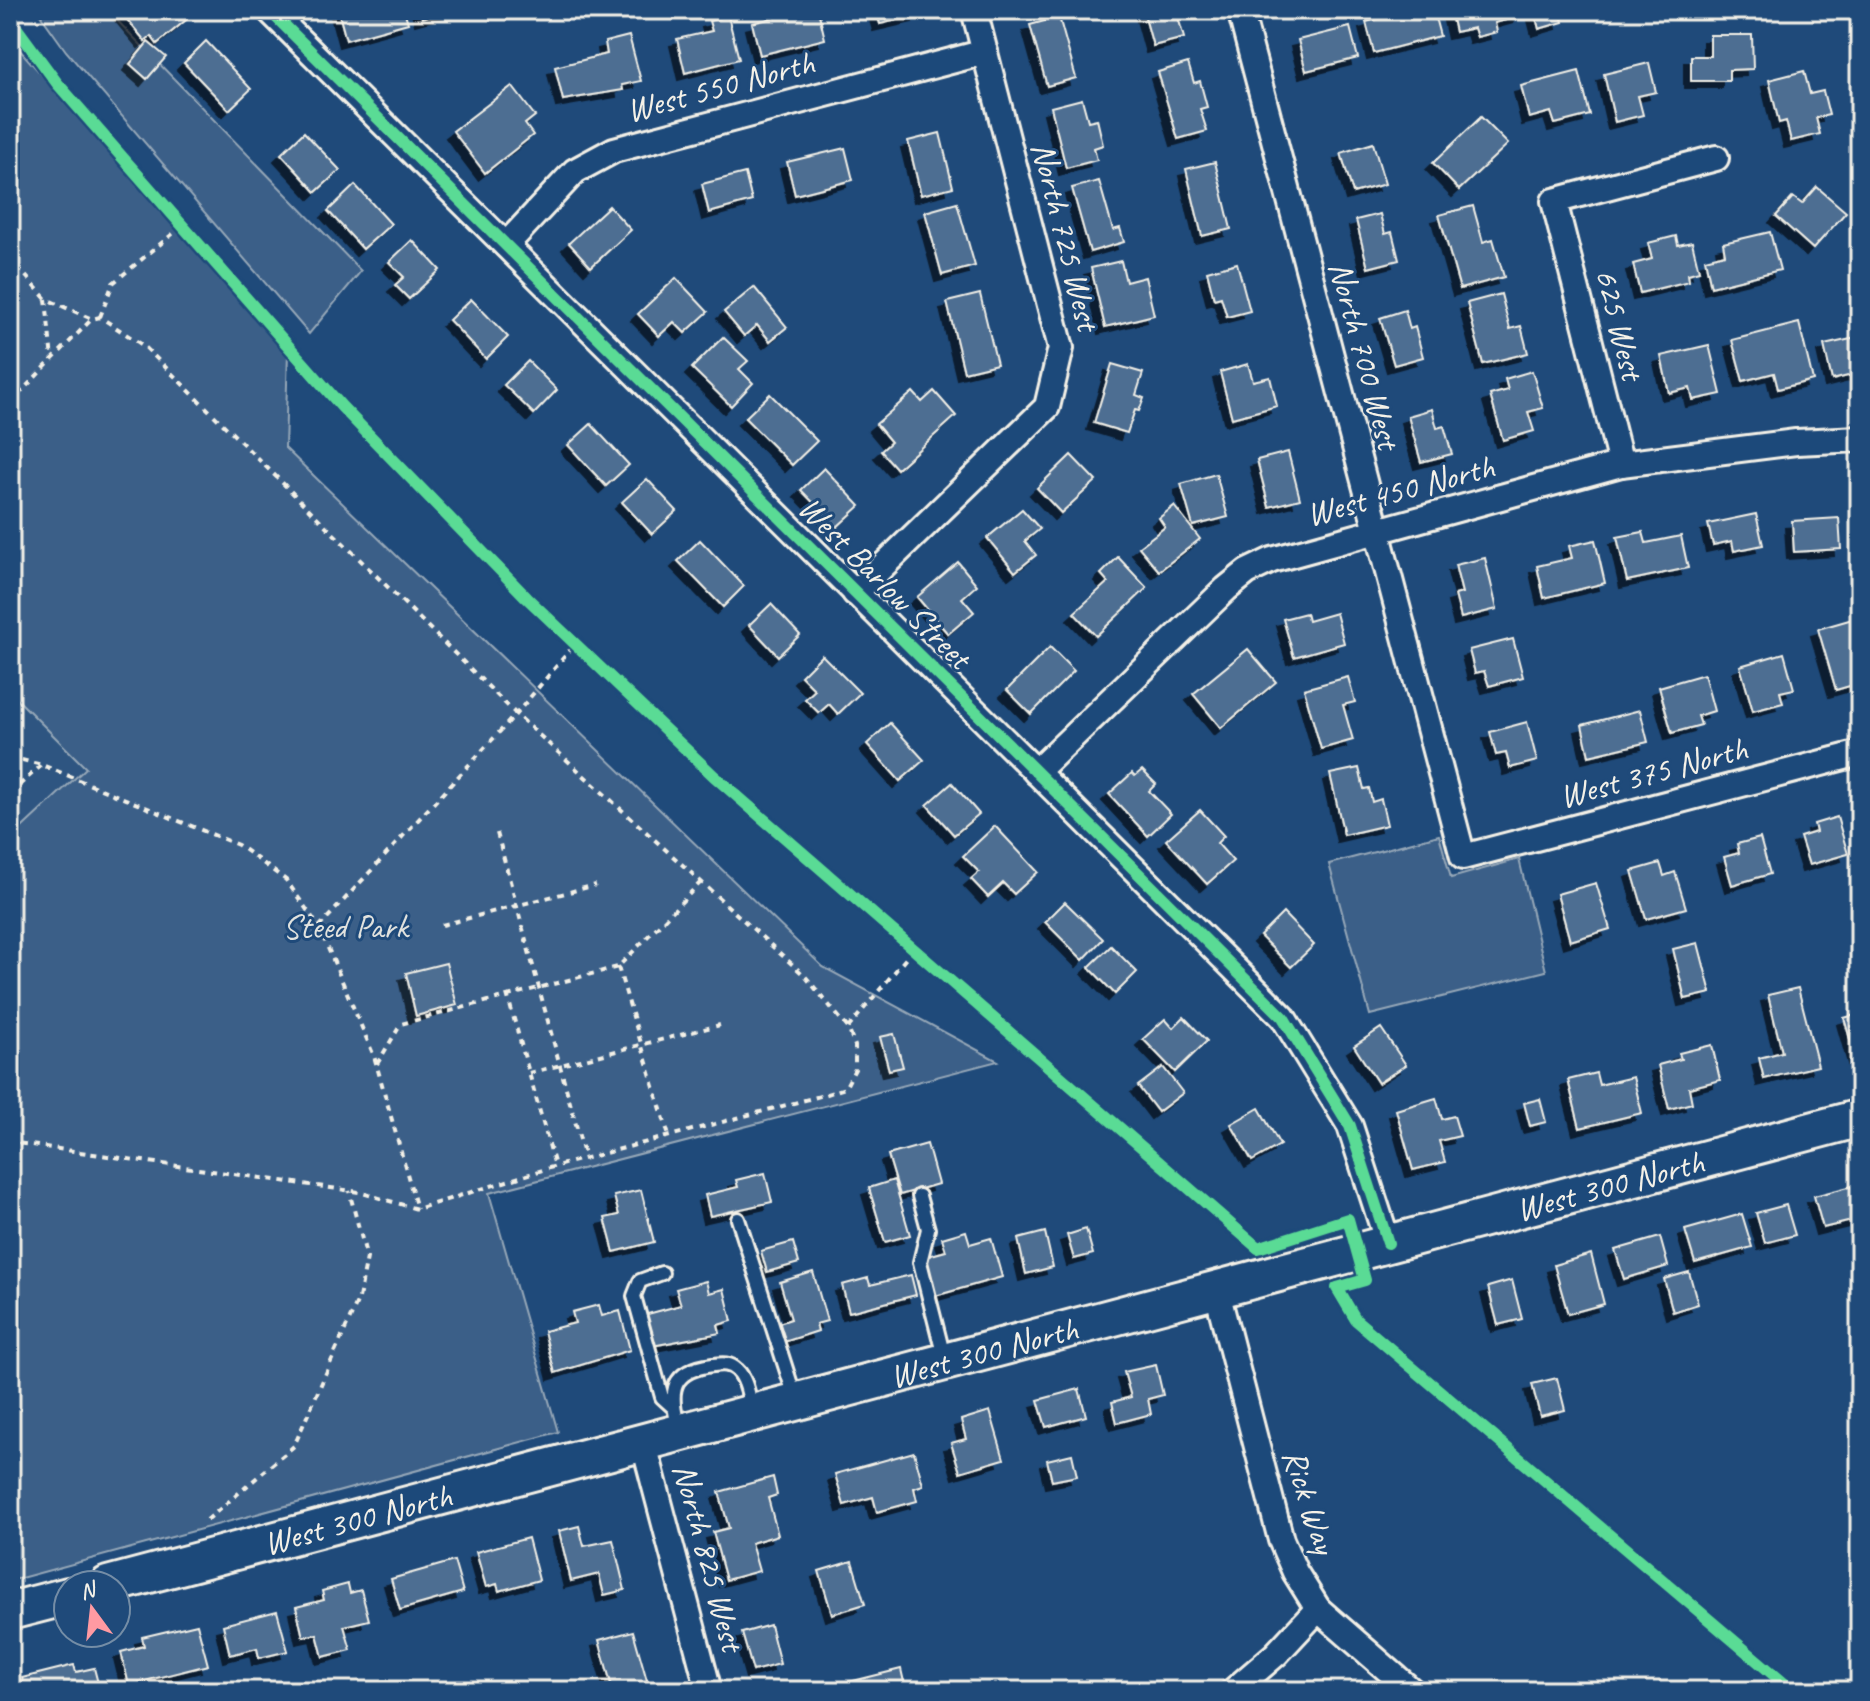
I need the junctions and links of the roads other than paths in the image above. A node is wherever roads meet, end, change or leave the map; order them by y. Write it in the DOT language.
graph roads {
  1 [pos="269,10"];
  2 [pos="974,10"];
  3 [pos="1240,10"];
  4 [pos="985,52"];
  5 [pos="1716,158"];
  6 [pos="506,245"];
  7 [pos="1860,439"];
  8 [pos="1621,464"];
  9 [pos="1376,533"];
  10 [pos="855,593"];
  11 [pos="1860,753"];
  12 [pos="1036,772"];
  13 [pos="1463,857"];
  14 [pos="1860,1118"];
  15 [pos="919,1196"];
  16 [pos="738,1219"];
  17 [pos="1388,1243"];
  18 [pos="662,1273"];
  19 [pos="1216,1288"];
  20 [pos="945,1360"];
  21 [pos="796,1400"];
  22 [pos="753,1412"];
  23 [pos="677,1419"];
  24 [pos="643,1441"];
  25 [pos="132,1579"];
  26 [pos="52,1600"];
  27 [pos="1318,1609"];
  28 [pos="10,1611"];
  29 [pos="709,1691"];
  30 [pos="1233,1691"];
  31 [pos="1412,1691"];
  1 -- 6 [label="street, West Barlow Street"];
  2 -- 4 [label="street, North 725 West"];
  3 -- 9 [label="street, North 700 West"];
  4 -- 6 [label="street, West 550 North"];
  4 -- 10 [label="street, North 725 West"];
  5 -- 8 [label="street, 625 West"];
  6 -- 10 [label="street, West Barlow Street"];
  7 -- 8 [label="street, West 450 North"];
  8 -- 9 [label="street, West 450 North"];
  9 -- 12 [label="street, West 450 North"];
  9 -- 13 [label="street, North 700 West"];
  10 -- 12 [label="street, West Barlow Street"];
  11 -- 13 [label="street, West 375 North"];
  12 -- 17 [label="street, West Barlow Street"];
  14 -- 17 [label="main road, West 300 North"];
  15 -- 20 [label="lane"];
  16 -- 21 [label="lane"];
  17 -- 19 [label="main road, West 300 North"];
  18 -- 23 [label="lane"];
  19 -- 20 [label="main road, West 300 North"];
  19 -- 27 [label="street, Rick Way"];
  20 -- 21 [label="main road, West 300 North"];
  21 -- 22 [label="main road, West 300 North"];
  22 -- 23 [label="main road, West 300 North"];
  22 -- 23 [label="lane"];
  23 -- 24 [label="main road, West 300 North"];
  24 -- 25 [label="main road, West 300 North"];
  24 -- 29 [label="street, North 825 West"];
  26 -- 28 [label="main road"];
  27 -- 30 [label="street"];
  27 -- 31 [label="street, Rick Way"];
}
